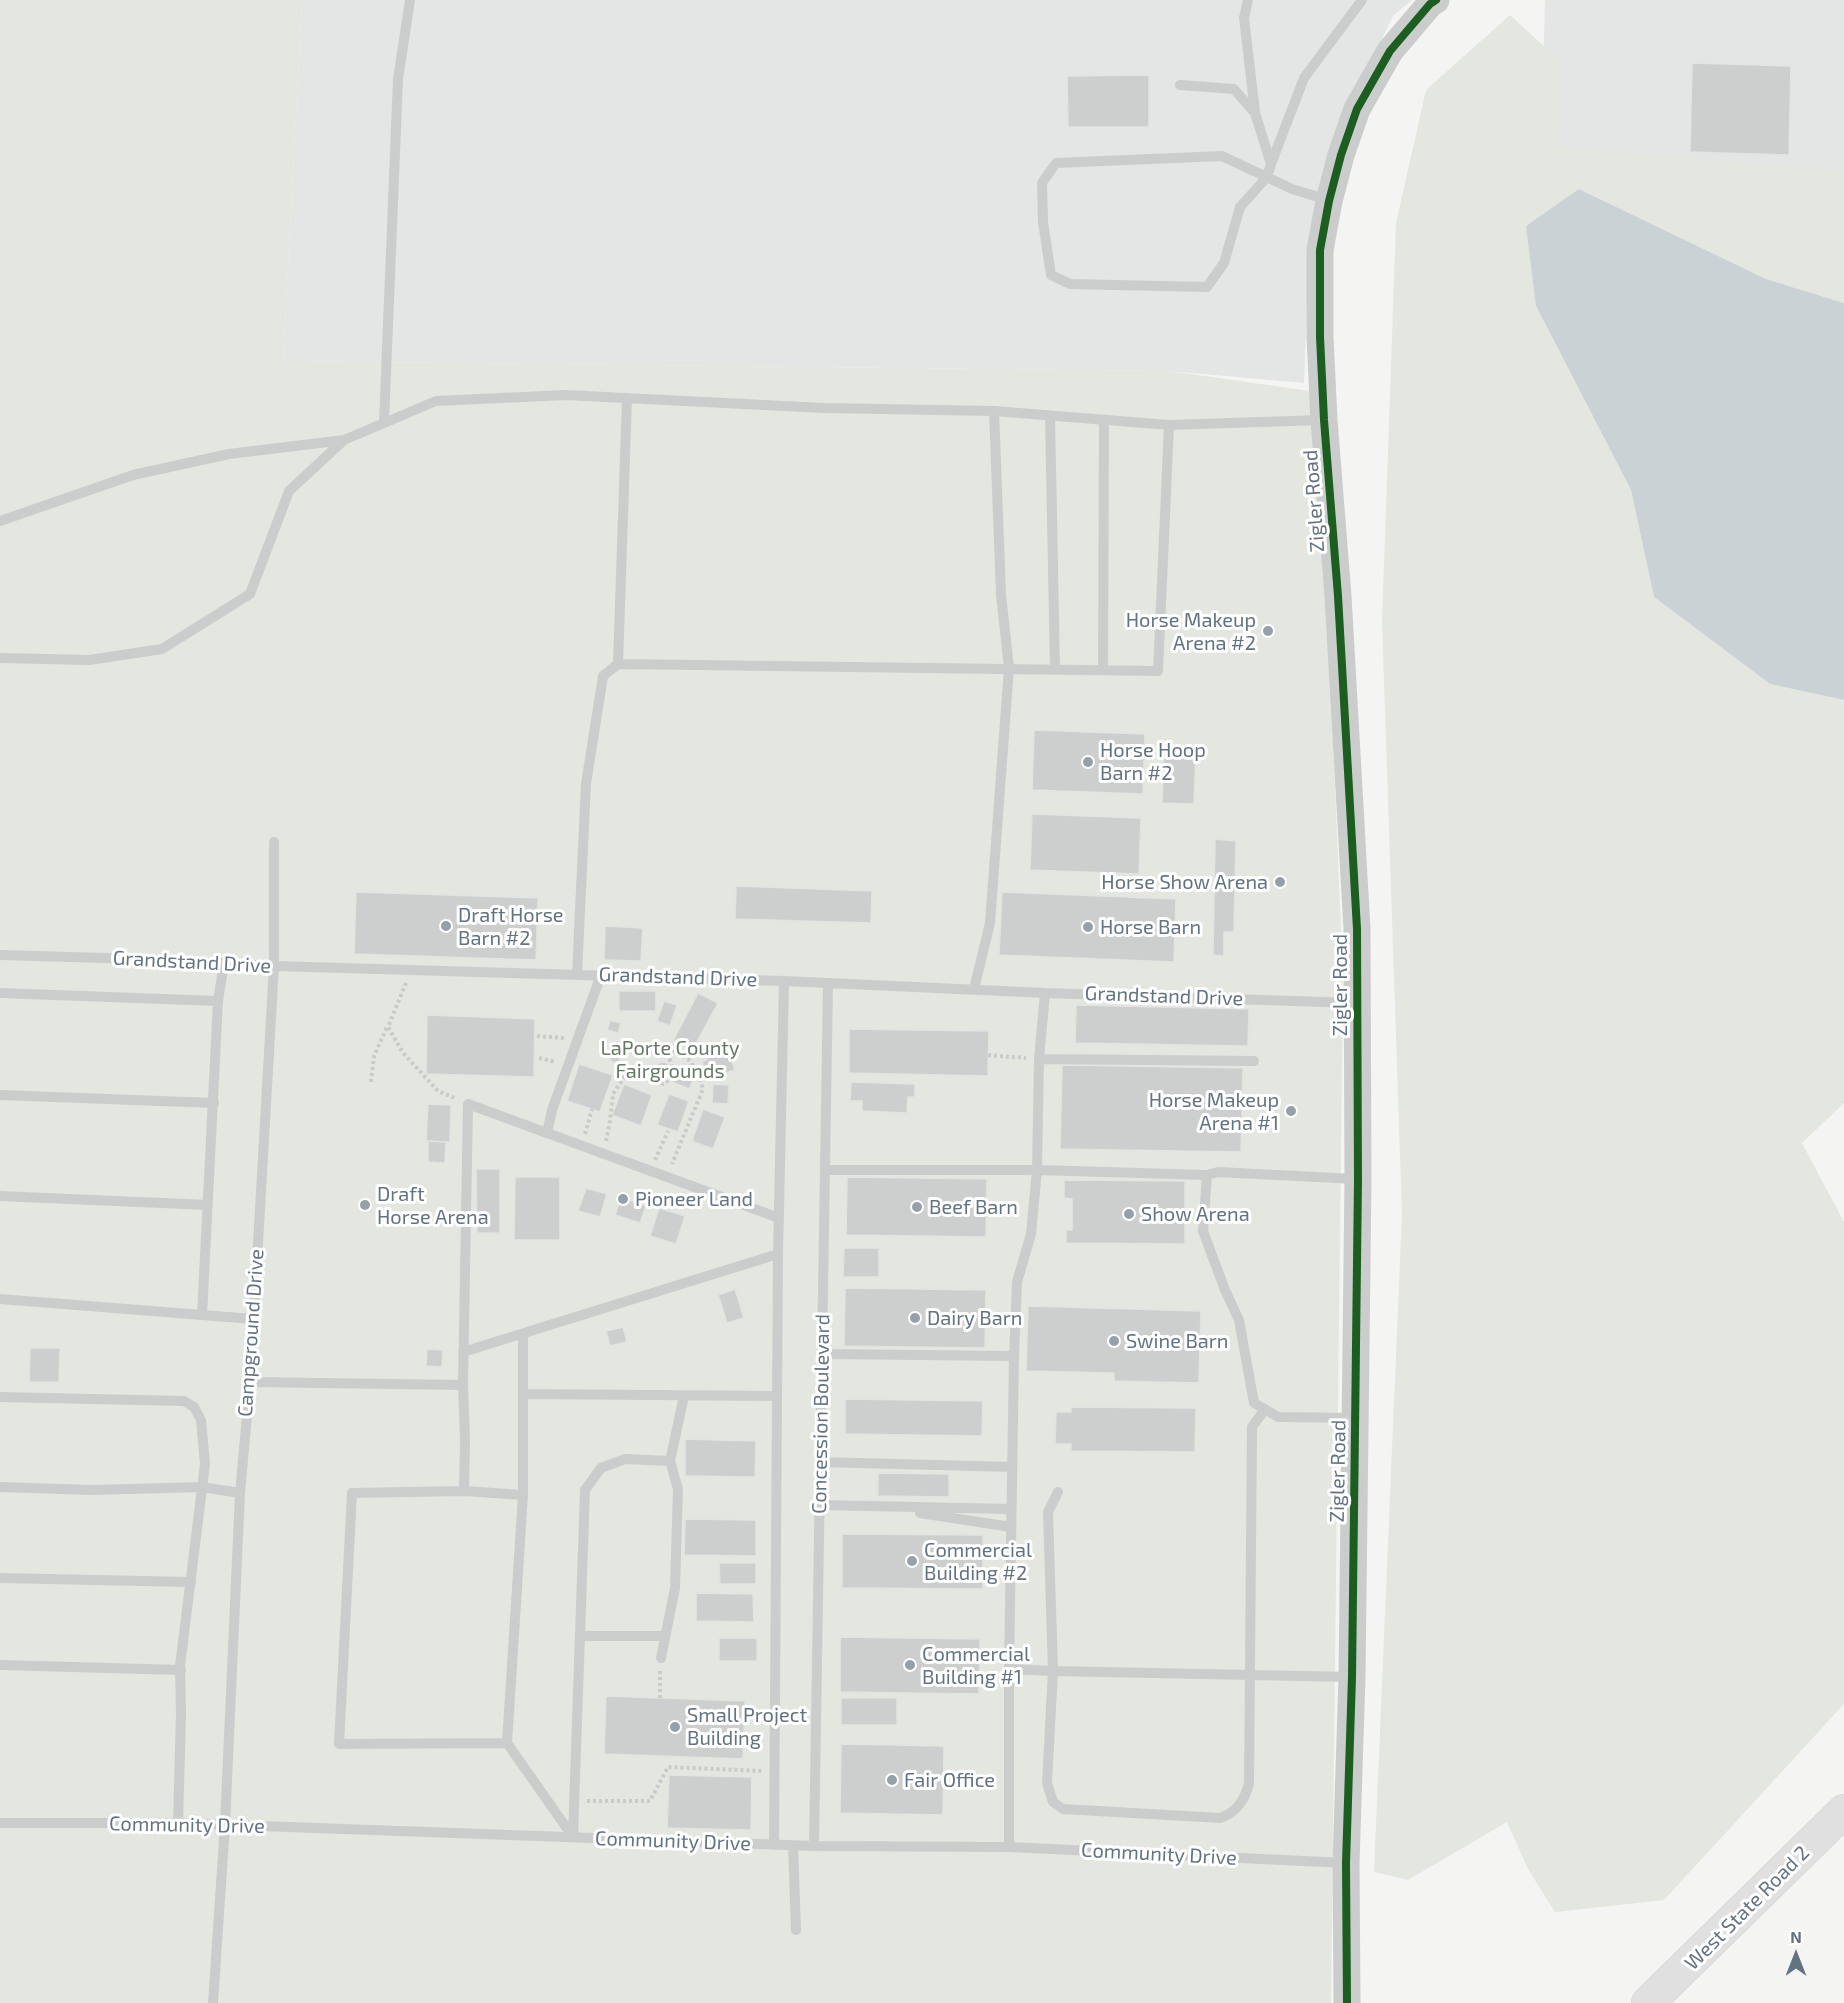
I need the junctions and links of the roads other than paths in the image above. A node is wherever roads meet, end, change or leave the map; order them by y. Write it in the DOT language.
graph roads {
  1 [pos="410,0"];
  2 [pos="1248,0"];
  3 [pos="1362,0"];
  4 [pos="1436,0"];
  5 [pos="1180,85"];
  6 [pos="1255,113"];
  7 [pos="1271,164"];
  8 [pos="1267,177"];
  9 [pos="1329,201"];
  10 [pos="627,398"];
  11 [pos="994,411"];
  12 [pos="1050,416"];
  13 [pos="1104,420"];
  14 [pos="1324,420"];
  15 [pos="384,423"];
  16 [pos="1169,425"];
  17 [pos="344,440"];
  18 [pos="0,521"];
  19 [pos="0,658"];
  20 [pos="618,664"];
  21 [pos="1009,668"];
  22 [pos="1055,669"];
  23 [pos="1103,670"];
  24 [pos="274,842"];
  25 [pos="0,955"];
  26 [pos="224,963"];
  27 [pos="274,966"];
  28 [pos="577,974"];
  29 [pos="601,975"];
  30 [pos="784,981"];
  31 [pos="828,983"];
  32 [pos="974,989"];
  33 [pos="0,993"];
  34 [pos="1045,993"];
  35 [pos="218,1001"];
  36 [pos="1356,1002"];
  37 [pos="1039,1059"];
  38 [pos="1254,1061"];
  39 [pos="0,1095"];
  40 [pos="214,1103"];
  41 [pos="547,1133"];
  42 [pos="825,1170"];
  43 [pos="1036,1170"];
  44 [pos="1207,1175"];
  45 [pos="1358,1180"];
  46 [pos="0,1196"];
  47 [pos="208,1205"];
  48 [pos="779,1218"];
  49 [pos="778,1254"];
  50 [pos="0,1299"];
  51 [pos="202,1315"];
  52 [pos="253,1319"];
  53 [pos="523,1335"];
  54 [pos="464,1352"];
  55 [pos="822,1354"];
  56 [pos="1014,1356"];
  57 [pos="250,1382"];
  58 [pos="463,1384"];
  59 [pos="523,1394"];
  60 [pos="684,1396"];
  61 [pos="777,1396"];
  62 [pos="0,1397"];
  63 [pos="1265,1409"];
  64 [pos="1355,1418"];
  65 [pos="670,1461"];
  66 [pos="820,1462"];
  67 [pos="1012,1467"];
  68 [pos="0,1487"];
  69 [pos="202,1487"];
  70 [pos="464,1491"];
  71 [pos="1058,1492"];
  72 [pos="240,1493"];
  73 [pos="523,1495"];
  74 [pos="820,1505"];
  75 [pos="878,1507"];
  76 [pos="1011,1509"];
  77 [pos="1011,1527"];
  78 [pos="0,1578"];
  79 [pos="190,1582"];
  80 [pos="580,1636"];
  81 [pos="664,1636"];
  82 [pos="661,1658"];
  83 [pos="0,1665"];
  84 [pos="1010,1668"];
  85 [pos="181,1670"];
  86 [pos="1053,1671"];
  87 [pos="1251,1675"];
  88 [pos="1352,1677"];
  89 [pos="507,1743"];
  90 [pos="1844,1811"];
  91 [pos="0,1823"];
  92 [pos="178,1823"];
  93 [pos="225,1825"];
  94 [pos="573,1837"];
  95 [pos="774,1845"];
  96 [pos="793,1846"];
  97 [pos="814,1846"];
  98 [pos="1010,1846"];
  99 [pos="1346,1863"];
  100 [pos="796,1930"];
  101 [pos="213,2003"];
  102 [pos="1347,2003"];
  103 [pos="1648,2003"];
  1 -- 15 [label="lane"];
  2 -- 6 [label="lane"];
  3 -- 7 [label="lane"];
  4 -- 9 [label="street, Zigler Road"];
  5 -- 6 [label="lane"];
  6 -- 7 [label="lane"];
  7 -- 8 [label="lane"];
  8 -- 8 [label="lane"];
  8 -- 9 [label="lane"];
  9 -- 14 [label="street, Zigler Road"];
  10 -- 11 [label="lane"];
  10 -- 15 [label="lane"];
  10 -- 20 [label="lane"];
  11 -- 12 [label="lane"];
  11 -- 21 [label="lane"];
  12 -- 13 [label="lane"];
  12 -- 22 [label="lane"];
  13 -- 16 [label="lane"];
  13 -- 23 [label="lane"];
  14 -- 16 [label="lane"];
  14 -- 36 [label="street, Zigler Road"];
  15 -- 17 [label="lane"];
  16 -- 23 [label="lane"];
  17 -- 18 [label="lane"];
  17 -- 19 [label="lane"];
  20 -- 21 [label="lane"];
  20 -- 28 [label="lane"];
  21 -- 22 [label="lane"];
  21 -- 32 [label="lane"];
  22 -- 23 [label="lane"];
  24 -- 27 [label="lane, Campground Drive"];
  25 -- 26 [label="lane, Grandstand Drive"];
  26 -- 27 [label="lane, Grandstand Drive"];
  26 -- 35 [label="lane"];
  27 -- 28 [label="lane, Grandstand Drive"];
  27 -- 52 [label="lane, Campground Drive"];
  28 -- 29 [label="lane, Grandstand Drive"];
  29 -- 30 [label="lane, Grandstand Drive"];
  29 -- 41 [label="lane"];
  30 -- 31 [label="lane, Grandstand Drive"];
  30 -- 48 [label="lane"];
  31 -- 32 [label="lane, Grandstand Drive"];
  31 -- 42 [label="lane, Concession Boulevard"];
  32 -- 34 [label="lane, Grandstand Drive"];
  33 -- 35 [label="lane"];
  34 -- 36 [label="lane, Grandstand Drive"];
  34 -- 37 [label="lane"];
  35 -- 40 [label="lane"];
  36 -- 45 [label="street, Zigler Road"];
  37 -- 38 [label="lane"];
  37 -- 43 [label="lane"];
  39 -- 40 [label="lane"];
  40 -- 47 [label="lane"];
  41 -- 48 [label="lane"];
  41 -- 54 [label="lane"];
  42 -- 43 [label="lane"];
  42 -- 55 [label="lane, Concession Boulevard"];
  43 -- 44 [label="lane"];
  43 -- 56 [label="lane"];
  44 -- 45 [label="lane"];
  44 -- 63 [label="lane"];
  45 -- 64 [label="street, Zigler Road"];
  46 -- 47 [label="lane"];
  47 -- 51 [label="lane"];
  48 -- 49 [label="lane"];
  49 -- 53 [label="lane"];
  49 -- 61 [label="lane"];
  50 -- 51 [label="lane"];
  51 -- 52 [label="lane"];
  52 -- 57 [label="lane, Campground Drive"];
  53 -- 54 [label="lane"];
  53 -- 59 [label="lane"];
  54 -- 58 [label="lane"];
  55 -- 56 [label="lane"];
  55 -- 66 [label="lane, Concession Boulevard"];
  56 -- 67 [label="lane"];
  57 -- 58 [label="lane"];
  57 -- 72 [label="lane, Campground Drive"];
  58 -- 70 [label="lane"];
  59 -- 60 [label="lane"];
  59 -- 73 [label="lane"];
  60 -- 61 [label="lane"];
  60 -- 65 [label="lane"];
  61 -- 95 [label="lane"];
  62 -- 69 [label="lane"];
  63 -- 64 [label="lane"];
  63 -- 87 [label="lane"];
  64 -- 88 [label="street, Zigler Road"];
  65 -- 80 [label="lane"];
  65 -- 81 [label="lane"];
  66 -- 67 [label="lane"];
  66 -- 74 [label="lane, Concession Boulevard"];
  67 -- 76 [label="lane"];
  68 -- 69 [label="lane"];
  69 -- 72 [label="lane"];
  69 -- 79 [label="lane"];
  70 -- 73 [label="lane"];
  70 -- 89 [label="lane"];
  71 -- 86 [label="lane"];
  72 -- 93 [label="lane, Campground Drive"];
  73 -- 89 [label="lane"];
  74 -- 75 [label="lane"];
  74 -- 97 [label="lane, Concession Boulevard"];
  75 -- 76 [label="lane"];
  75 -- 77 [label="lane"];
  76 -- 77 [label="lane"];
  77 -- 84 [label="lane"];
  78 -- 79 [label="lane"];
  79 -- 85 [label="lane"];
  80 -- 81 [label="lane"];
  80 -- 94 [label="lane"];
  81 -- 82 [label="lane"];
  83 -- 85 [label="lane"];
  84 -- 86 [label="lane"];
  84 -- 98 [label="lane"];
  85 -- 92 [label="lane"];
  86 -- 87 [label="lane"];
  86 -- 87 [label="lane"];
  87 -- 88 [label="lane"];
  88 -- 99 [label="street, Zigler Road"];
  89 -- 94 [label="lane"];
  90 -- 103 [label="main road, West State Road 2"];
  91 -- 92 [label="lane, Community Drive"];
  92 -- 93 [label="lane, Community Drive"];
  93 -- 94 [label="lane, Community Drive"];
  93 -- 101 [label="lane, Campground Drive"];
  94 -- 95 [label="lane, Community Drive"];
  95 -- 96 [label="lane, Community Drive"];
  96 -- 97 [label="lane, Community Drive"];
  96 -- 100 [label="lane"];
  97 -- 98 [label="lane, Community Drive"];
  98 -- 99 [label="lane, Community Drive"];
  99 -- 102 [label="street, Zigler Road"];
}
